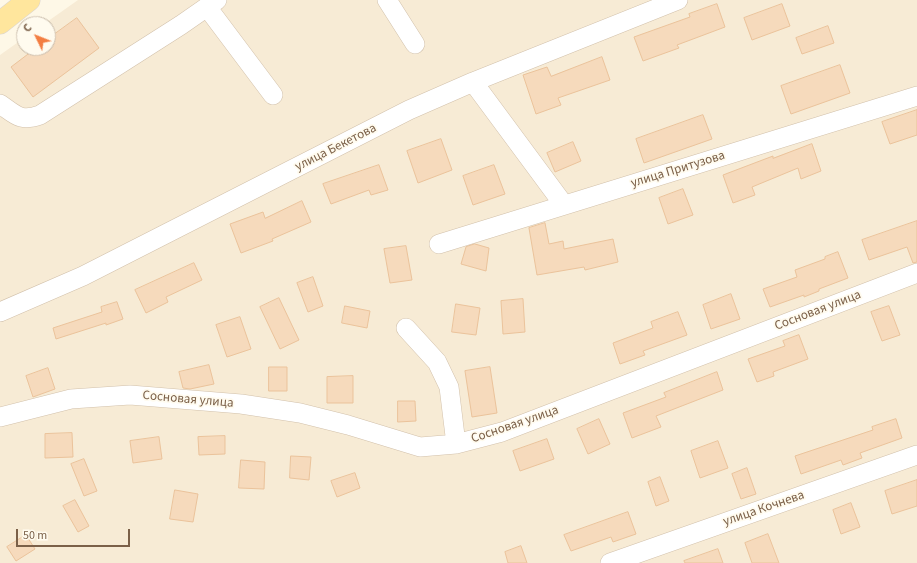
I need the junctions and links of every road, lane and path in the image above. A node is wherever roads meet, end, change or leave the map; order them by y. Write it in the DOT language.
graph roads {
  1 [pos="29,0"];
  2 [pos="387,0"];
  3 [pos="678,0"];
  4 [pos="212,3"];
  5 [pos="0,23"];
  6 [pos="415,44"];
  7 [pos="473,82"];
  8 [pos="273,95"];
  9 [pos="917,96"];
  10 [pos="0,104"];
  11 [pos="564,205"];
  12 [pos="439,244"];
  13 [pos="917,273"];
  14 [pos="0,312"];
  15 [pos="406,328"];
  16 [pos="0,417"];
  17 [pos="456,444"];
  18 [pos="917,455"];
  19 [pos="610,563"];
  1 -- 5 [label="main road"];
  2 -- 6 [label="street"];
  3 -- 7 [label="street, улица Бекетова"];
  4 -- 8 [label="street"];
  4 -- 10 [label="street"];
  7 -- 11 [label="street"];
  7 -- 14 [label="street, улица Бекетова"];
  9 -- 11 [label="street, улица Притузова"];
  11 -- 12 [label="street, улица Притузова"];
  13 -- 17 [label="street, Сосновая улица"];
  15 -- 17 [label="street"];
  16 -- 17 [label="street, Сосновая улица"];
  18 -- 19 [label="street, улица Кочнева"];
}
